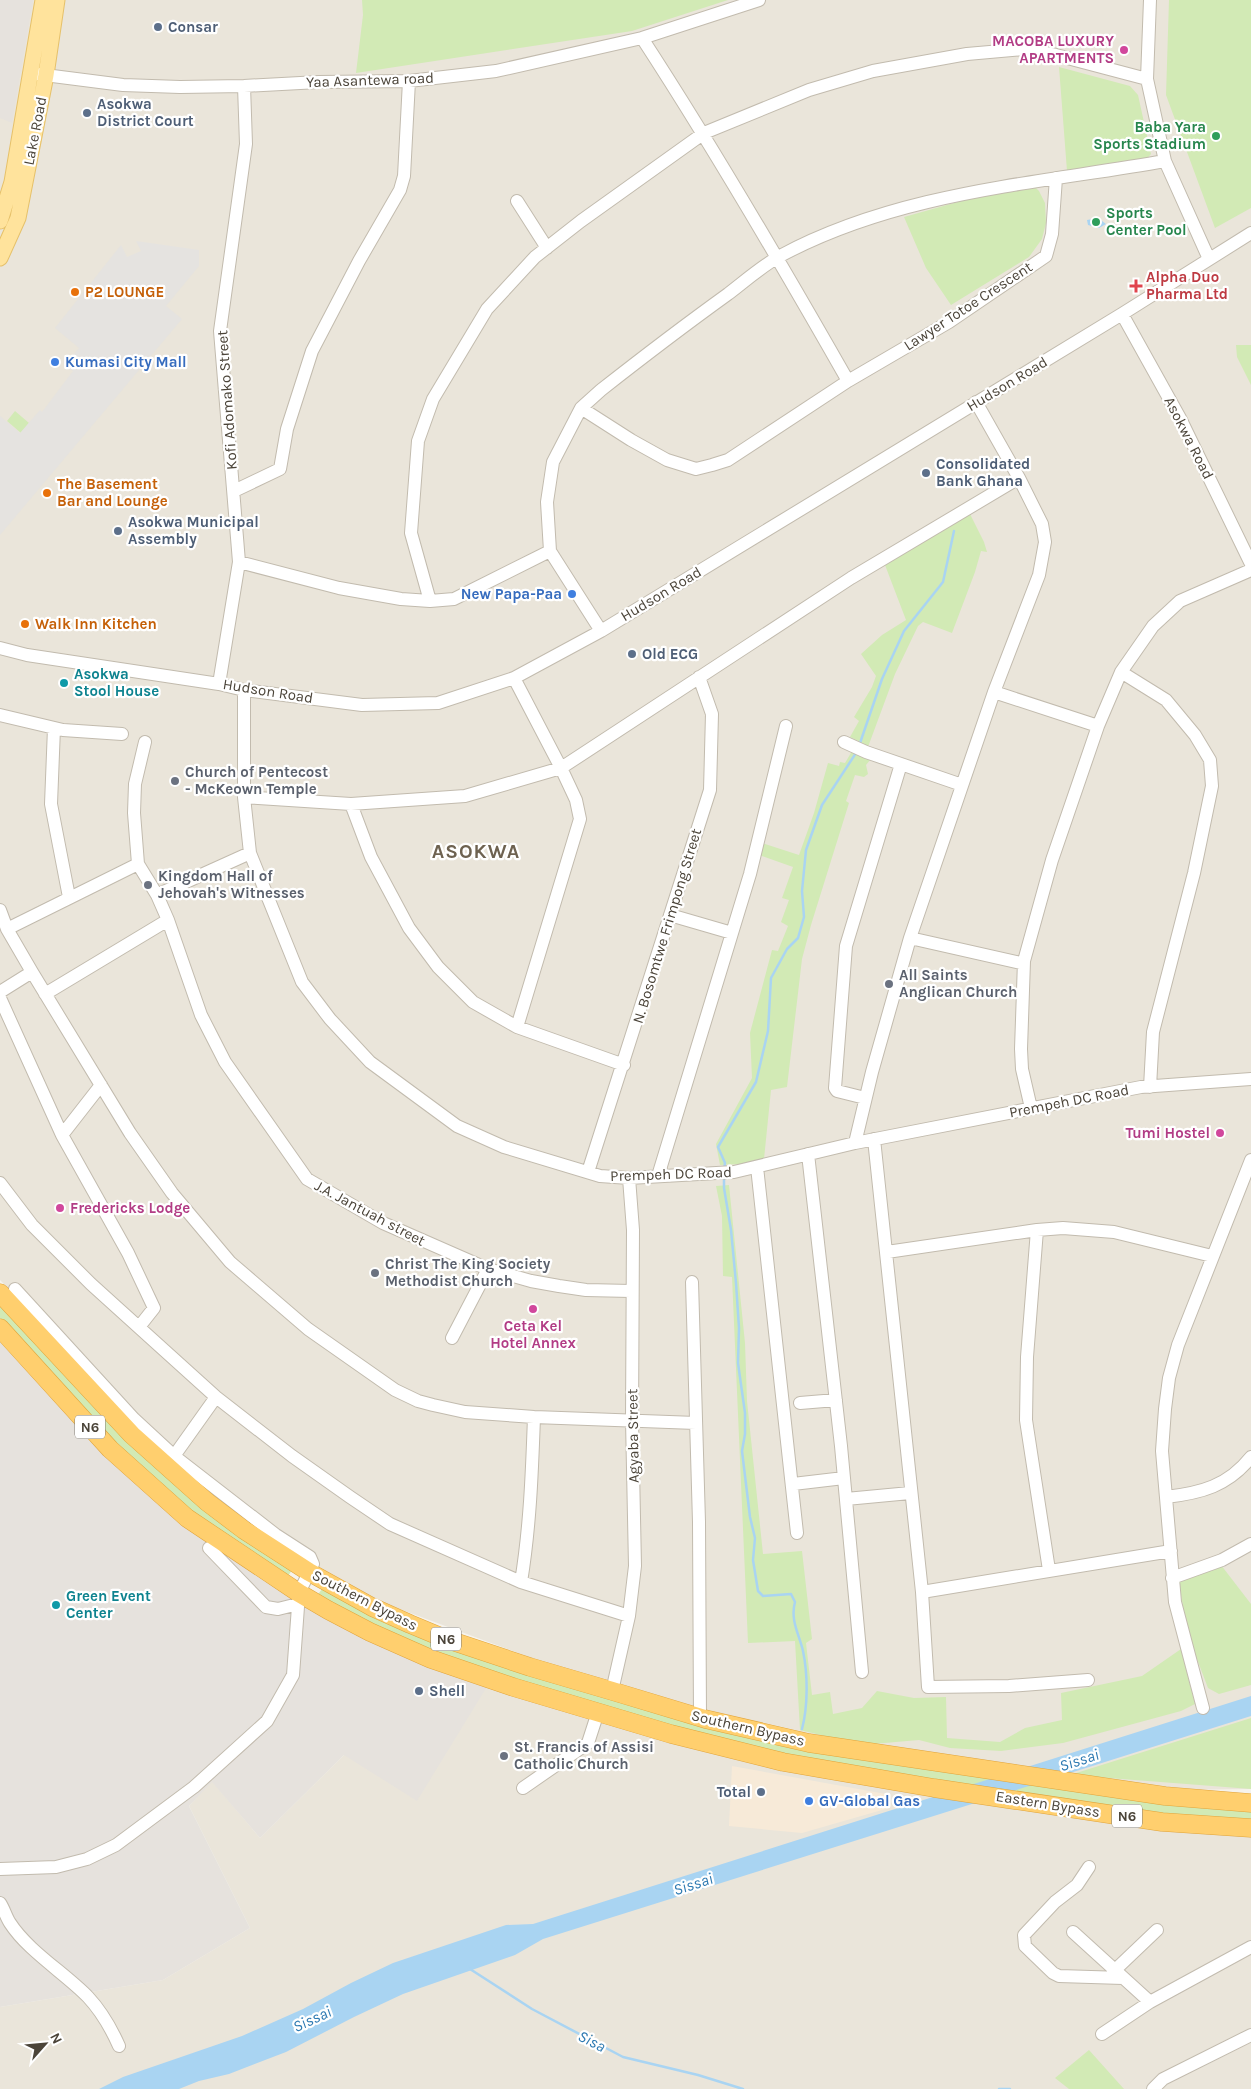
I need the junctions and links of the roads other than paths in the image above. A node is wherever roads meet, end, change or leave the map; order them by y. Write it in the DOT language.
graph roads {
  1 [pos="43,0"];
  2 [pos="57,0"];
  3 [pos="759,0"];
  4 [pos="1150,0"];
  5 [pos="642,38"];
  6 [pos="39,74"];
  7 [pos="1146,79"];
  8 [pos="409,81"];
  9 [pos="244,86"];
  10 [pos="704,133"];
  11 [pos="1165,161"];
  12 [pos="1056,178"];
  13 [pos="517,201"];
  14 [pos="0,222"];
  15 [pos="1251,233"];
  16 [pos="547,248"];
  17 [pos="778,257"];
  18 [pos="0,258"];
  19 [pos="1209,259"];
  20 [pos="1122,314"];
  21 [pos="848,381"];
  22 [pos="976,402"];
  23 [pos="581,408"];
  24 [pos="1019,478"];
  25 [pos="234,490"];
  26 [pos="550,551"];
  27 [pos="239,562"];
  28 [pos="1251,564"];
  29 [pos="1251,570"];
  30 [pos="430,601"];
  31 [pos="601,631"];
  32 [pos="0,648"];
  33 [pos="1121,672"];
  34 [pos="699,677"];
  35 [pos="514,678"];
  36 [pos="219,684"];
  37 [pos="244,690"];
  38 [pos="994,692"];
  39 [pos="0,715"];
  40 [pos="786,726"];
  41 [pos="1098,726"];
  42 [pos="54,728"];
  43 [pos="122,734"];
  44 [pos="145,742"];
  45 [pos="849,744"];
  46 [pos="901,764"];
  47 [pos="562,768"];
  48 [pos="962,786"];
  49 [pos="244,797"];
  50 [pos="351,804"];
  51 [pos="250,853"];
  52 [pos="138,864"];
  53 [pos="157,895"];
  54 [pos="69,897"];
  55 [pos="0,910"];
  56 [pos="670,915"];
  57 [pos="168,920"];
  58 [pos="7,929"];
  59 [pos="732,933"];
  60 [pos="910,938"];
  61 [pos="1024,961"];
  62 [pos="32,972"];
  63 [pos="0,992"];
  64 [pos="45,994"];
  65 [pos="0,998"];
  66 [pos="517,1027"];
  67 [pos="624,1064"];
  68 [pos="1251,1079"];
  69 [pos="101,1085"];
  70 [pos="1150,1087"];
  71 [pos="865,1098"];
  72 [pos="1030,1108"];
  73 [pos="62,1136"];
  74 [pos="874,1139"];
  75 [pos="855,1143"];
  76 [pos="808,1154"];
  77 [pos="1251,1160"];
  78 [pos="757,1167"];
  79 [pos="588,1172"];
  80 [pos="658,1176"];
  81 [pos="629,1178"];
  82 [pos="0,1183"];
  83 [pos="1037,1230"];
  84 [pos="887,1252"];
  85 [pos="1212,1256"];
  86 [pos="488,1269"];
  87 [pos="692,1282"];
  88 [pos="8,1291"];
  89 [pos="631,1291"];
  90 [pos="139,1327"];
  91 [pos="0,1328"];
  92 [pos="452,1338"];
  93 [pos="216,1397"];
  94 [pos="836,1400"];
  95 [pos="800,1403"];
  96 [pos="534,1417"];
  97 [pos="632,1420"];
  98 [pos="696,1423"];
  99 [pos="174,1456"];
  100 [pos="1251,1457"];
  101 [pos="844,1478"];
  102 [pos="793,1484"];
  103 [pos="910,1493"];
  104 [pos="1166,1497"];
  105 [pos="846,1499"];
  106 [pos="797,1533"];
  107 [pos="1251,1544"];
  108 [pos="209,1548"];
  109 [pos="1171,1550"];
  110 [pos="1049,1570"];
  111 [pos="309,1572"];
  112 [pos="1172,1578"];
  113 [pos="521,1582"];
  114 [pos="922,1592"];
  115 [pos="299,1598"];
  116 [pos="629,1616"];
  117 [pos="862,1672"];
  118 [pos="1088,1680"];
  119 [pos="612,1691"];
  120 [pos="1204,1708"];
  121 [pos="598,1712"];
  122 [pos="700,1717"];
  123 [pos="1000,1772"];
  124 [pos="522,1788"];
  125 [pos="934,1788"];
  126 [pos="1251,1803"];
  127 [pos="1251,1828"];
  128 [pos="1089,1867"];
  129 [pos="0,1870"];
  130 [pos="0,1903"];
  131 [pos="1157,1930"];
  132 [pos="1074,1932"];
  133 [pos="1251,1947"];
  134 [pos="1119,1974"];
  135 [pos="1150,2002"];
  136 [pos="1102,2034"];
  137 [pos="1251,2035"];
  138 [pos="119,2046"];
  139 [pos="1153,2089"];
  1 -- 6 [label="main road, Lake Road"];
  2 -- 6 [label="main road, Lake Road"];
  3 -- 5 [label="street, Yaa Asantewa road"];
  4 -- 7 [label="street"];
  5 -- 8 [label="street, Yaa Asantewa road"];
  5 -- 10 [label="street"];
  6 -- 9 [label="street, Yaa Asantewa road"];
  6 -- 14 [label="main road, Lake Road"];
  6 -- 18 [label="main road, Lake Road"];
  7 -- 10 [label="street"];
  7 -- 11 [label="street"];
  8 -- 9 [label="street, Yaa Asantewa road"];
  8 -- 25 [label="street"];
  9 -- 25 [label="street, Kofi Adomako Street"];
  10 -- 16 [label="street"];
  10 -- 17 [label="street"];
  11 -- 12 [label="street"];
  11 -- 19 [label="street"];
  12 -- 17 [label="street"];
  12 -- 21 [label="street, Lawyer Totoe Crescent"];
  13 -- 16 [label="street"];
  15 -- 19 [label="street, Hudson Road"];
  16 -- 30 [label="street"];
  17 -- 21 [label="street"];
  17 -- 23 [label="street"];
  19 -- 20 [label="street, Hudson Road"];
  20 -- 22 [label="street, Hudson Road"];
  20 -- 28 [label="street, Asokwa Road"];
  21 -- 23 [label="street, Lawyer Totoe Crescent"];
  22 -- 24 [label="street"];
  22 -- 31 [label="street, Hudson Road"];
  23 -- 26 [label="street"];
  24 -- 34 [label="street"];
  24 -- 38 [label="street"];
  25 -- 27 [label="street, Kofi Adomako Street"];
  26 -- 30 [label="street"];
  26 -- 31 [label="street"];
  27 -- 30 [label="street"];
  27 -- 36 [label="street, Kofi Adomako Street"];
  29 -- 33 [label="street"];
  31 -- 35 [label="street, Hudson Road"];
  32 -- 36 [label="street, Hudson Road"];
  33 -- 41 [label="street"];
  33 -- 70 [label="street"];
  34 -- 47 [label="street"];
  34 -- 56 [label="street, N. Bosomtwe Frimpong Street"];
  35 -- 37 [label="street, Hudson Road"];
  35 -- 47 [label="street"];
  36 -- 37 [label="street, Hudson Road"];
  37 -- 49 [label="street, Prempeh DC Road"];
  38 -- 41 [label="street"];
  38 -- 48 [label="street"];
  39 -- 42 [label="street"];
  40 -- 59 [label="street"];
  41 -- 61 [label="street"];
  42 -- 43 [label="street"];
  42 -- 54 [label="street"];
  44 -- 52 [label="street"];
  45 -- 46 [label="street"];
  46 -- 48 [label="street"];
  46 -- 71 [label="street"];
  47 -- 50 [label="street"];
  47 -- 66 [label="street"];
  48 -- 60 [label="street"];
  49 -- 50 [label="street"];
  49 -- 51 [label="street, Prempeh DC Road"];
  50 -- 66 [label="street"];
  51 -- 53 [label="street"];
  51 -- 79 [label="street, Prempeh DC Road"];
  52 -- 53 [label="street, J.A. Jantuah street"];
  52 -- 54 [label="street"];
  53 -- 57 [label="street, J.A. Jantuah street"];
  54 -- 58 [label="street"];
  55 -- 58 [label="street"];
  56 -- 59 [label="street"];
  56 -- 67 [label="street, N. Bosomtwe Frimpong Street"];
  57 -- 64 [label="street"];
  57 -- 86 [label="street, J.A. Jantuah street"];
  58 -- 62 [label="street"];
  59 -- 80 [label="street"];
  60 -- 61 [label="street"];
  60 -- 71 [label="street"];
  61 -- 72 [label="street"];
  62 -- 63 [label="street"];
  62 -- 64 [label="street"];
  64 -- 69 [label="street"];
  65 -- 73 [label="street"];
  66 -- 67 [label="street"];
  67 -- 79 [label="street, N. Bosomtwe Frimpong Street"];
  68 -- 70 [label="street, Prempeh DC Road"];
  69 -- 73 [label="street"];
  69 -- 96 [label="street"];
  70 -- 72 [label="street, Prempeh DC Road"];
  71 -- 75 [label="street"];
  72 -- 74 [label="street, Prempeh DC Road"];
  73 -- 90 [label="street"];
  74 -- 75 [label="street, Prempeh DC Road"];
  74 -- 84 [label="street"];
  75 -- 76 [label="street, Prempeh DC Road"];
  76 -- 78 [label="street, Prempeh DC Road"];
  76 -- 94 [label="street"];
  77 -- 85 [label="street"];
  78 -- 80 [label="street, Prempeh DC Road"];
  78 -- 102 [label="street"];
  79 -- 81 [label="street, Prempeh DC Road"];
  80 -- 81 [label="street, Prempeh DC Road"];
  81 -- 89 [label="street, Agyaba Street"];
  82 -- 90 [label="street"];
  83 -- 84 [label="street"];
  83 -- 85 [label="street"];
  83 -- 110 [label="street"];
  84 -- 103 [label="street"];
  85 -- 104 [label="street"];
  86 -- 89 [label="street, J.A. Jantuah street"];
  86 -- 92 [label="street"];
  87 -- 98 [label="street"];
  88 -- 99 [label="street"];
  88 -- 111 [label="highway, Southern Bypass / N6"];
  89 -- 97 [label="street, Agyaba Street"];
  90 -- 93 [label="street"];
  91 -- 115 [label="highway, Southern Bypass / N6"];
  93 -- 99 [label="street"];
  93 -- 113 [label="street"];
  94 -- 95 [label="street"];
  94 -- 101 [label="street"];
  96 -- 97 [label="street"];
  96 -- 113 [label="street"];
  97 -- 98 [label="street"];
  97 -- 116 [label="street, Agyaba Street"];
  98 -- 122 [label="street"];
  99 -- 111 [label="street"];
  100 -- 104 [label="street"];
  101 -- 102 [label="street"];
  101 -- 105 [label="street"];
  102 -- 106 [label="street"];
  103 -- 105 [label="street"];
  103 -- 114 [label="street"];
  104 -- 109 [label="street"];
  105 -- 117 [label="street"];
  107 -- 112 [label="street"];
  108 -- 115 [label="street"];
  109 -- 110 [label="street"];
  109 -- 112 [label="street"];
  110 -- 114 [label="street"];
  111 -- 115 [label="street"];
  111 -- 119 [label="highway, Southern Bypass / N6"];
  112 -- 120 [label="street"];
  113 -- 116 [label="street"];
  114 -- 118 [label="street"];
  115 -- 121 [label="highway, Southern Bypass / N6"];
  115 -- 129 [label="street"];
  116 -- 119 [label="street, Agyaba Street"];
  119 -- 122 [label="highway, Southern Bypass / N6"];
  121 -- 124 [label="street"];
  121 -- 125 [label="highway, Southern Bypass / N6"];
  122 -- 123 [label="highway, Southern Bypass / N6"];
  123 -- 126 [label="highway, Eastern Bypass / N6"];
  125 -- 127 [label="highway, Eastern Bypass / N6"];
  128 -- 134 [label="street"];
  130 -- 138 [label="street"];
  131 -- 134 [label="street"];
  132 -- 134 [label="street"];
  133 -- 135 [label="street"];
  134 -- 135 [label="street"];
  135 -- 136 [label="street"];
  137 -- 139 [label="street"];
}
